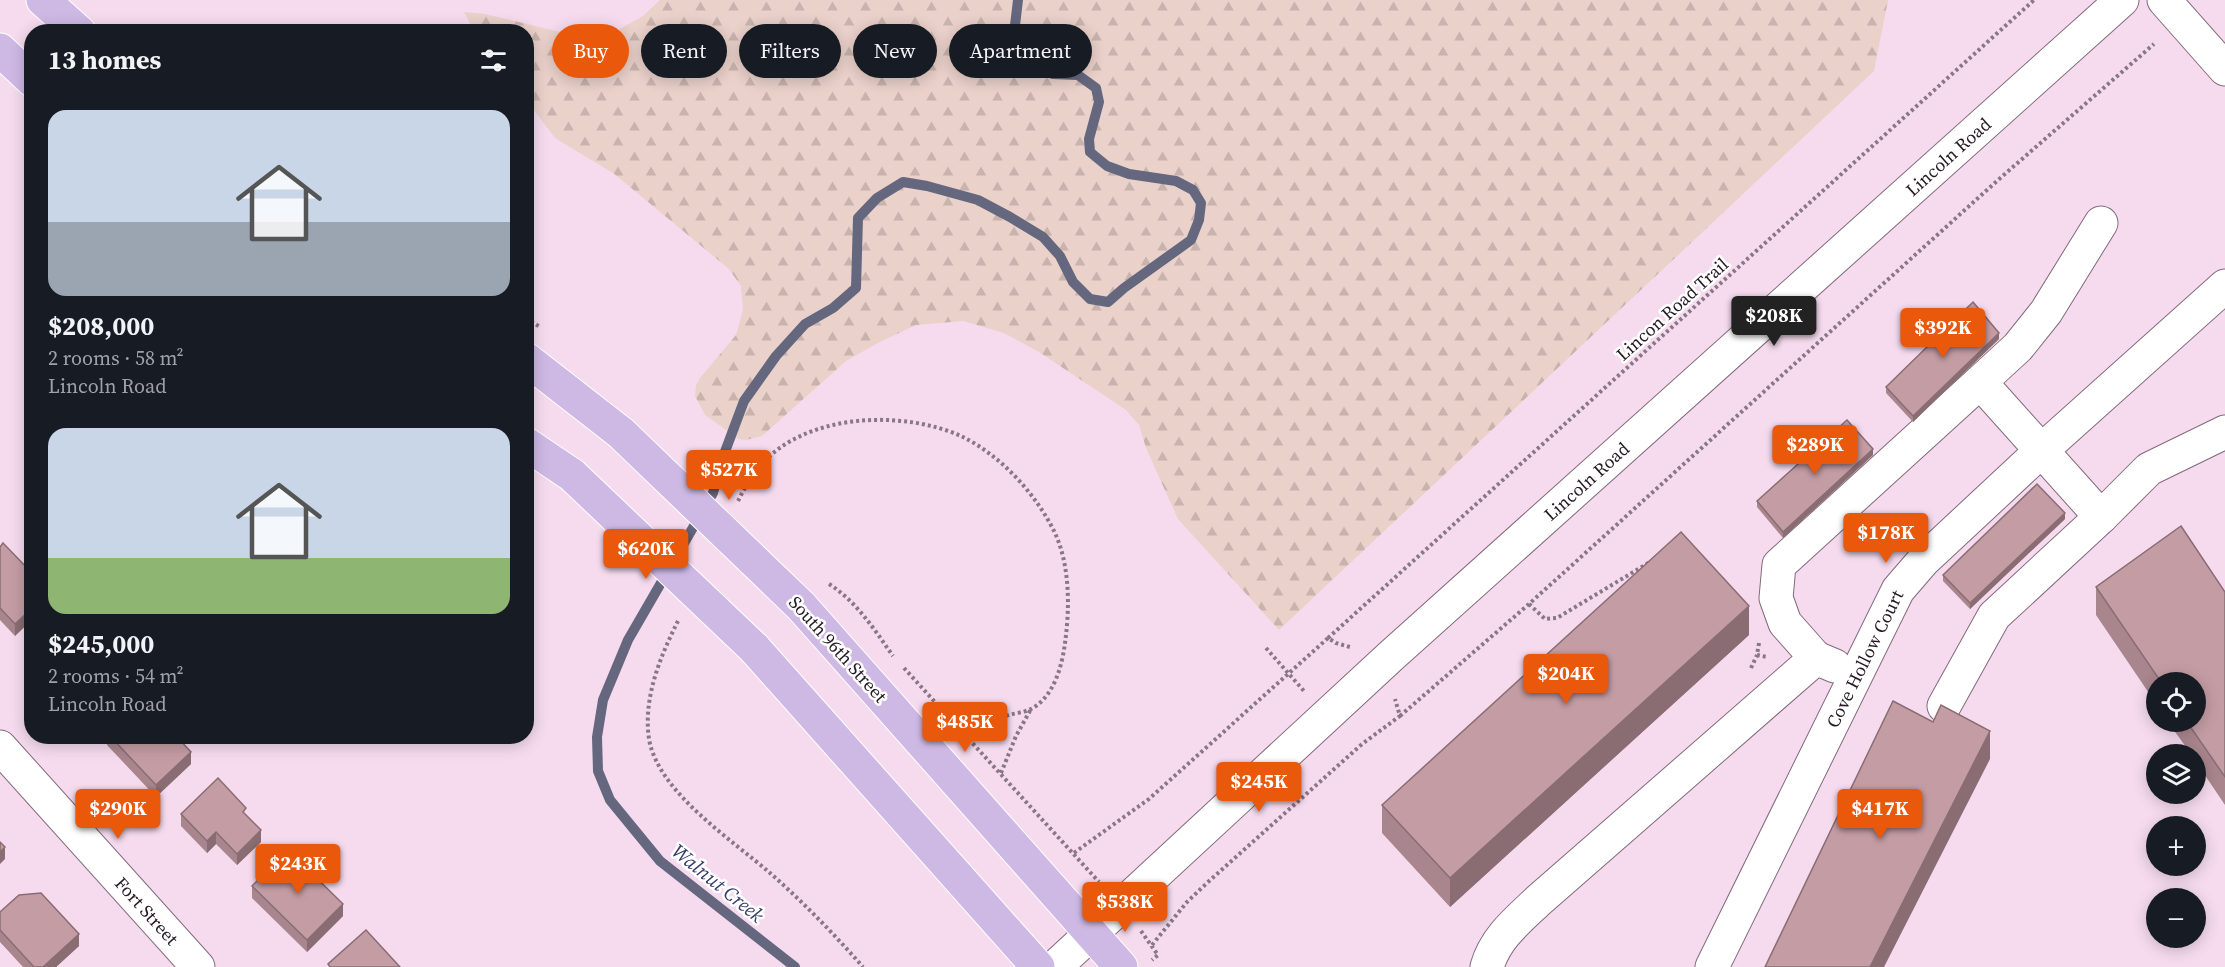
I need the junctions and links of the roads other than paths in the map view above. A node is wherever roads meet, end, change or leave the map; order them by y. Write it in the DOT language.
graph roads {
  1 [pos="44,0"];
  2 [pos="2122,0"];
  3 [pos="2164,0"];
  4 [pos="70,24"];
  5 [pos="0,50"];
  6 [pos="2225,69"];
  7 [pos="24,72"];
  8 [pos="2101,222"];
  9 [pos="2225,286"];
  10 [pos="534,365"];
  11 [pos="1980,382"];
  12 [pos="2225,432"];
  13 [pos="534,449"];
  14 [pos="2042,450"];
  15 [pos="2102,517"];
  16 [pos="1816,658"];
  17 [pos="1855,676"];
  18 [pos="1944,706"];
  19 [pos="0,747"];
  20 [pos="1091,933"];
  21 [pos="198,967"];
  22 [pos="1038,967"];
  23 [pos="1055,967"];
  24 [pos="1121,967"];
  25 [pos="1487,967"];
  26 [pos="1712,967"];
  1 -- 4 [label="main road"];
  2 -- 20 [label="street, Lincoln Road"];
  3 -- 6 [label="street"];
  5 -- 7 [label="main road"];
  8 -- 11 [label="street"];
  9 -- 14 [label="street, Cove Hollow Court"];
  10 -- 20 [label="main road, South 96th Street, bridge"];
  11 -- 14 [label="street"];
  11 -- 16 [label="street"];
  12 -- 15 [label="street"];
  13 -- 22 [label="main road, bridge"];
  14 -- 15 [label="street"];
  14 -- 17 [label="street, Cove Hollow Court"];
  15 -- 18 [label="street"];
  16 -- 17 [label="street"];
  16 -- 25 [label="street"];
  17 -- 26 [label="street, Cove Hollow Court"];
  19 -- 21 [label="street, Fort Street"];
  20 -- 23 [label="street, Lincoln Road"];
  20 -- 24 [label="main road, South 96th Street"];
}
